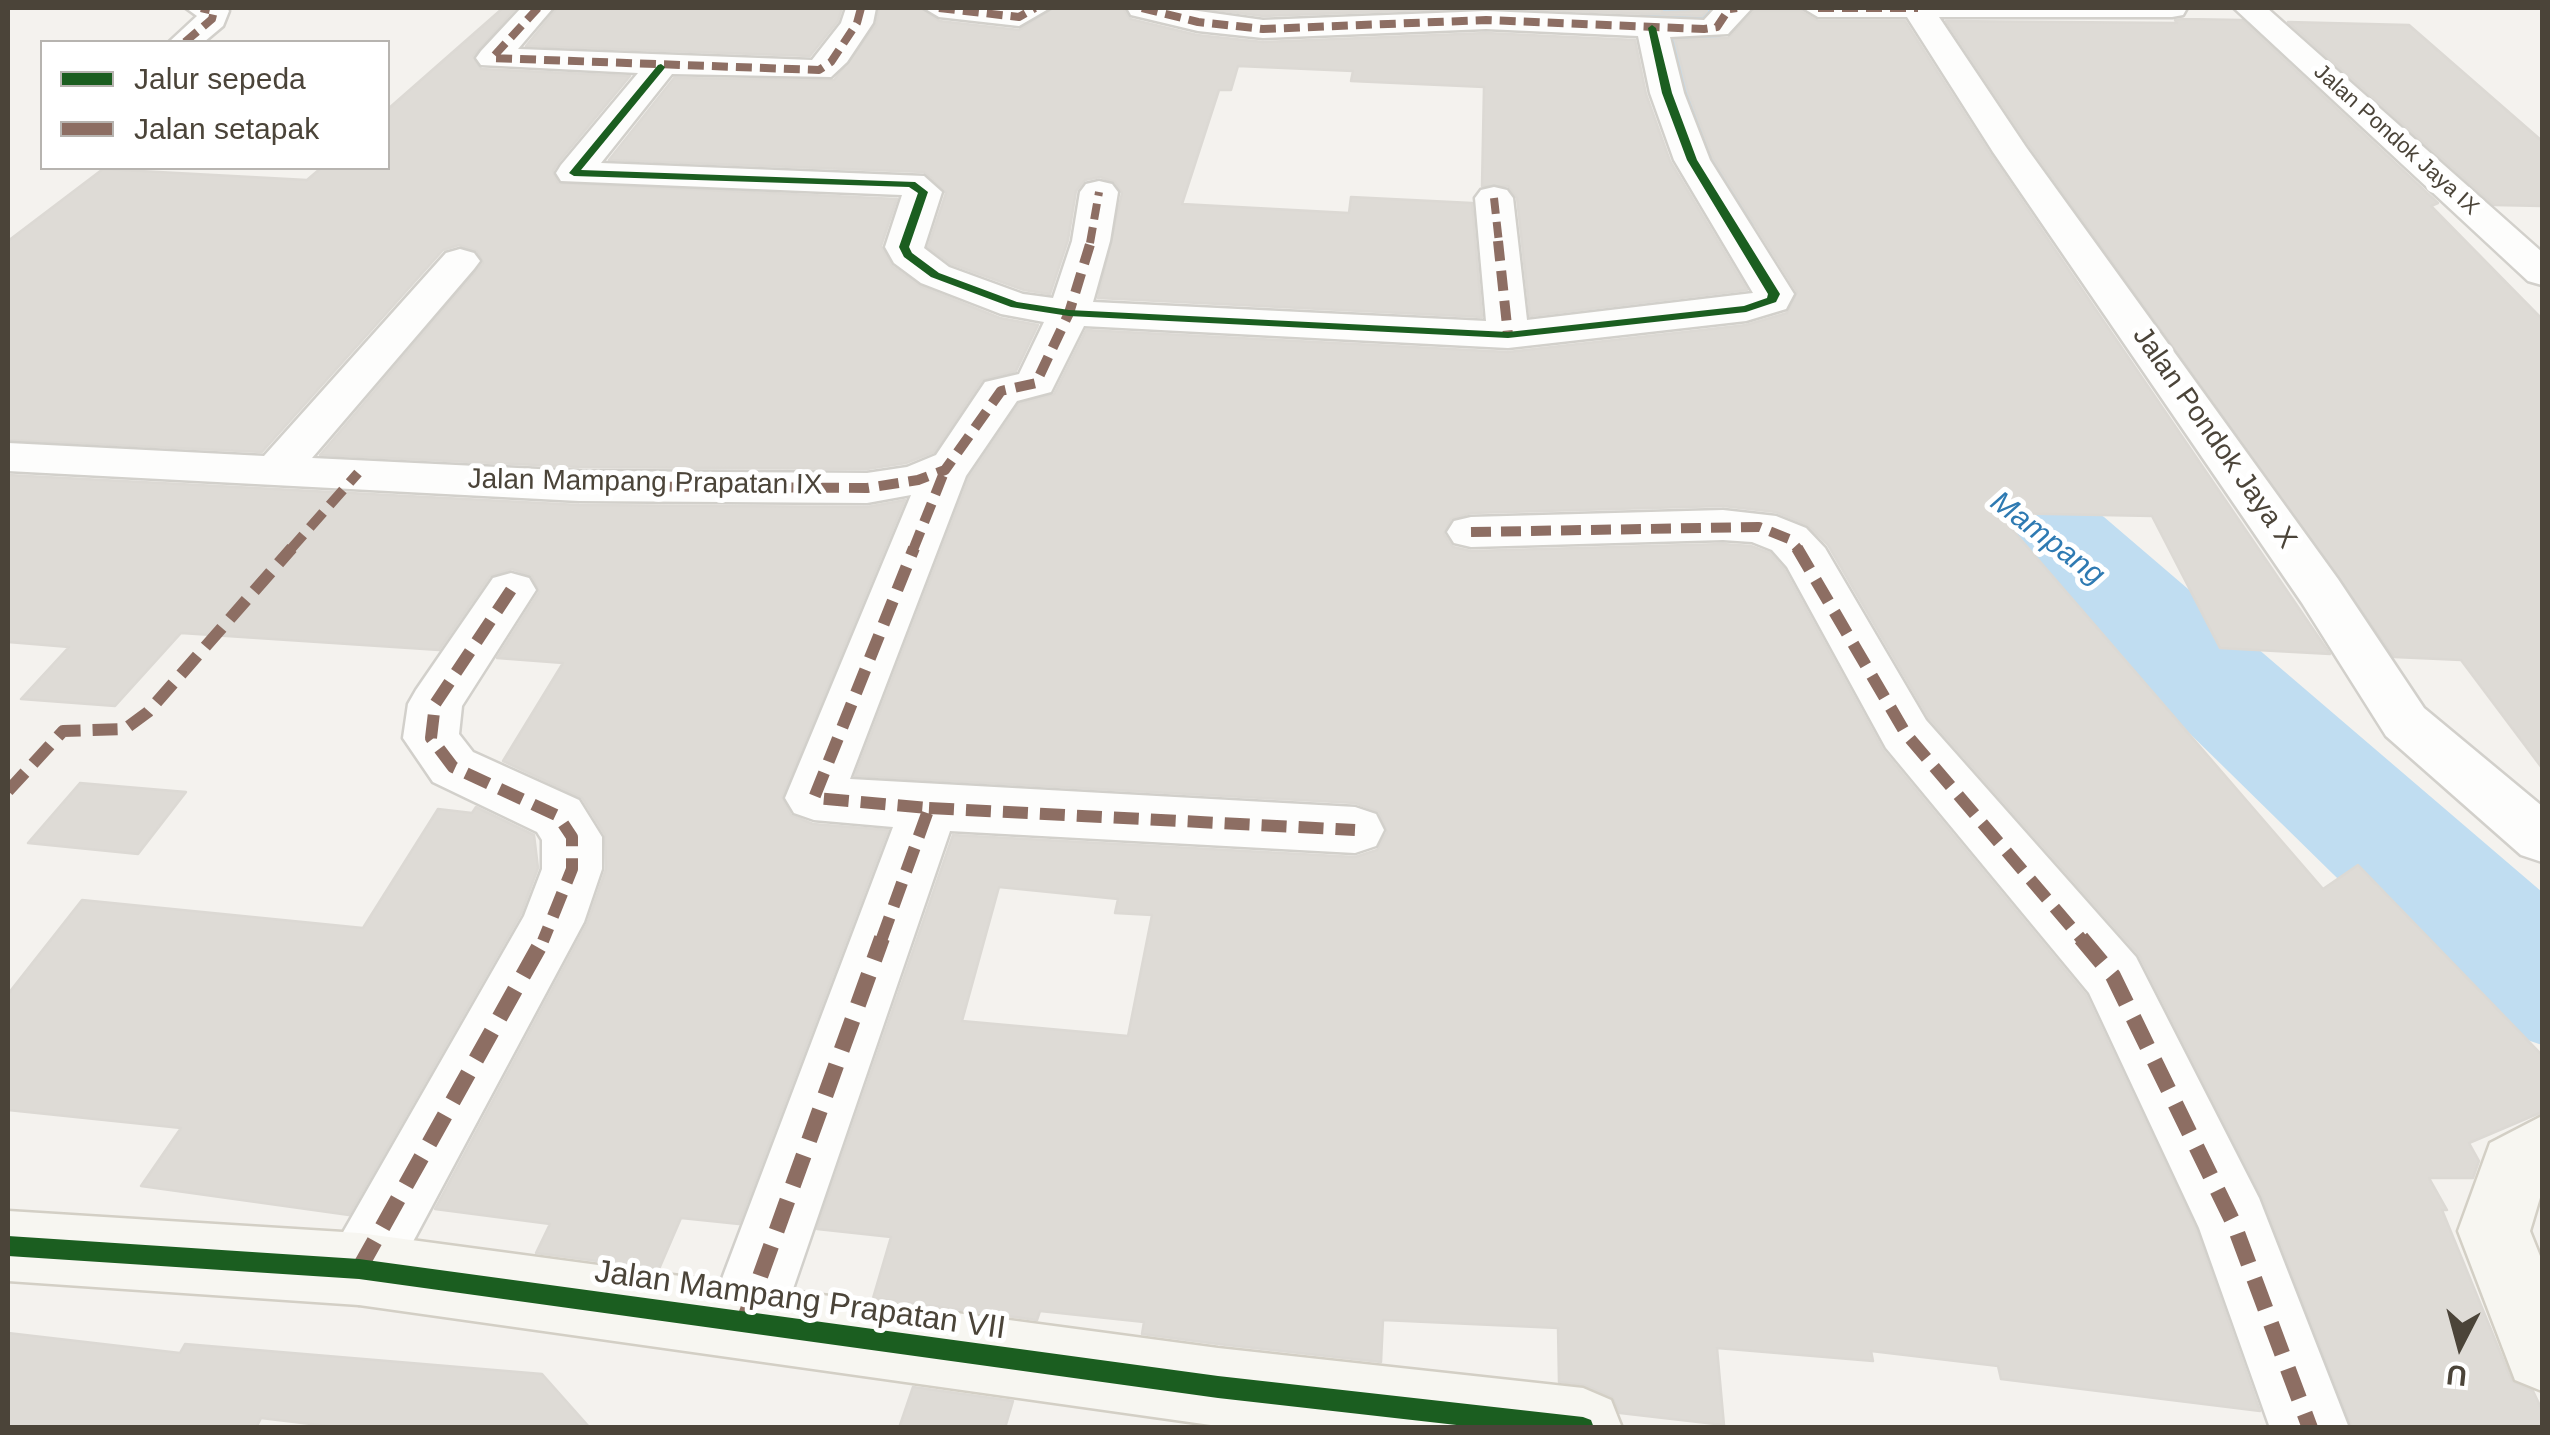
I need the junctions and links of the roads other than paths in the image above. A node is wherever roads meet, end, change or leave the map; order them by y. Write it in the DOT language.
graph roads {
  1 [pos="201,8"];
  2 [pos="538,8"];
  3 [pos="860,8"];
  4 [pos="940,8"];
  5 [pos="1142,8"];
  6 [pos="1738,8"];
  7 [pos="1818,8"];
  8 [pos="1918,8"];
  9 [pos="2172,8"];
  10 [pos="2249,8"];
  11 [pos="1024,12"];
  12 [pos="1660,28"];
  13 [pos="186,40"];
  14 [pos="661,67"];
  15 [pos="1099,192"];
  16 [pos="1494,198"];
  17 [pos="460,262"];
  18 [pos="2542,274"];
  19 [pos="1068,313"];
  20 [pos="1508,335"];
  21 [pos="8,457"];
  22 [pos="278,469"];
  23 [pos="945,470"];
  24 [pos="1470,532"];
  25 [pos="511,590"];
  26 [pos="929,808"];
  27 [pos="1356,830"];
  28 [pos="2542,839"];
  29 [pos="2542,1148"];
  30 [pos="8,1246"];
  31 [pos="359,1268"];
  32 [pos="744,1321"];
  33 [pos="2542,1353"];
  34 [pos="1582,1428"];
  35 [pos="2310,1428"];
  1 -- 13 [label="street"];
  2 -- 14 [label="street"];
  3 -- 14 [label="street"];
  4 -- 11 [label="street"];
  5 -- 12 [label="street"];
  6 -- 12 [label="street"];
  7 -- 8 [label="street"];
  8 -- 9 [label="street"];
  8 -- 28 [label="street, Jalan Pondok Jaya X"];
  10 -- 18 [label="street, Jalan Pondok Jaya IX"];
  12 -- 20 [label="street"];
  14 -- 19 [label="street"];
  15 -- 19 [label="street"];
  16 -- 20 [label="street"];
  17 -- 22 [label="street"];
  19 -- 20 [label="street"];
  19 -- 23 [label="street"];
  21 -- 22 [label="street, Jalan Mampang Prapatan IX"];
  22 -- 23 [label="street, Jalan Mampang Prapatan IX"];
  23 -- 26 [label="street"];
  24 -- 35 [label="street"];
  25 -- 31 [label="street"];
  26 -- 27 [label="street"];
  26 -- 32 [label="street"];
  29 -- 33 [label="street"];
  30 -- 31 [label="street, Jalan Mampang Prapatan VII"];
  31 -- 32 [label="street, Jalan Mampang Prapatan VII"];
  32 -- 34 [label="street, Jalan Mampang Prapatan VII"];
}
